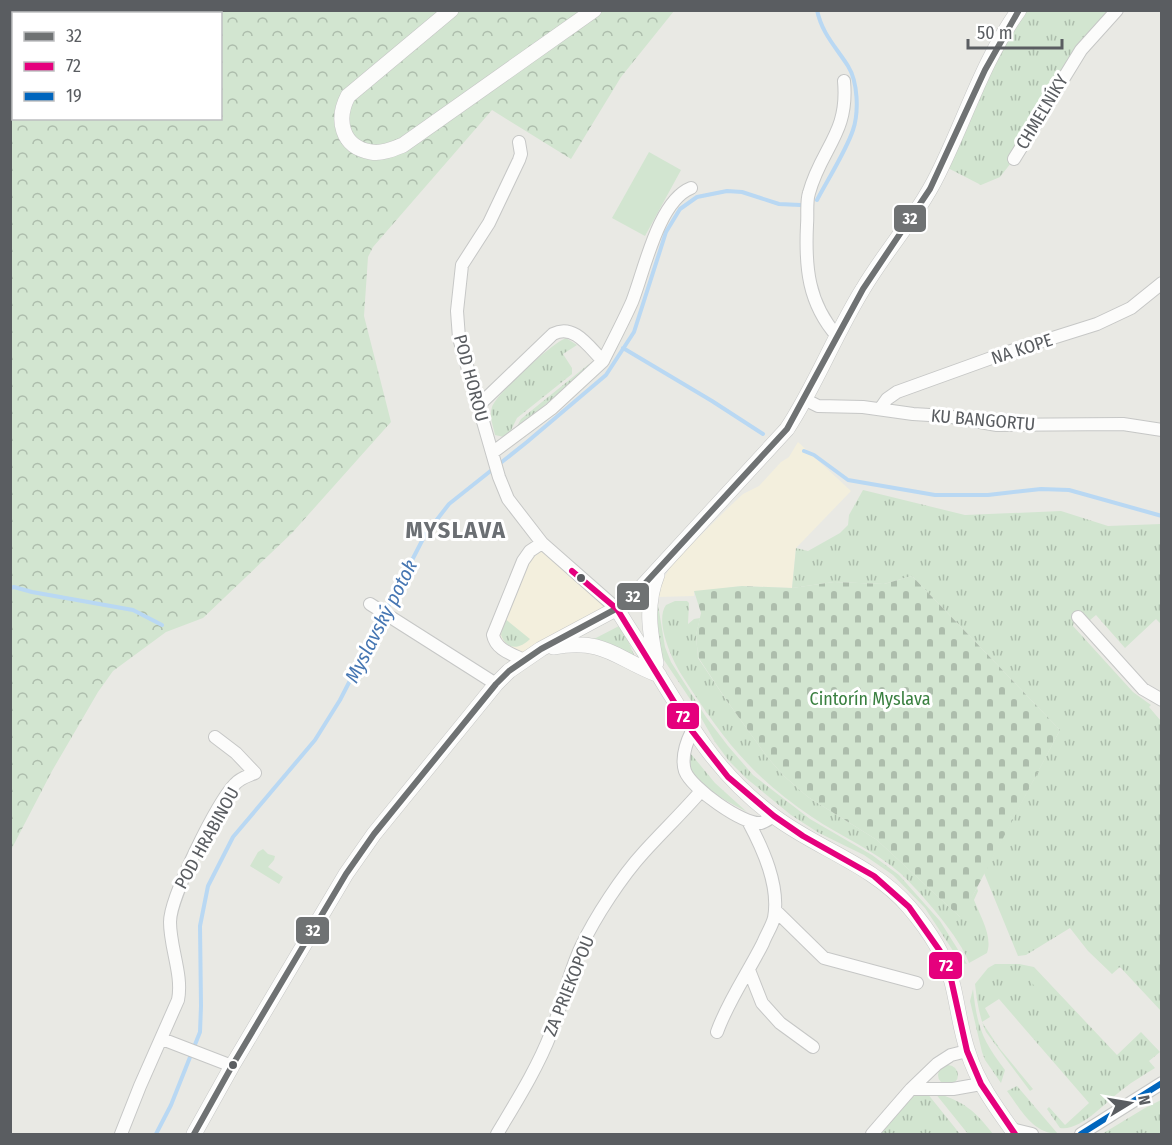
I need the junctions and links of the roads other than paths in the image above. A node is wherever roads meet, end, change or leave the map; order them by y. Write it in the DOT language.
graph roads {
  1 [pos="451,10"];
  2 [pos="594,10"];
  3 [pos="1117,10"];
  4 [pos="1014,15"];
  5 [pos="844,81"];
  6 [pos="519,142"];
  7 [pos="1014,159"];
  8 [pos="691,188"];
  9 [pos="1161,283"];
  10 [pos="837,336"];
  11 [pos="603,361"];
  12 [pos="806,400"];
  13 [pos="478,406"];
  14 [pos="880,409"];
  15 [pos="1161,430"];
  16 [pos="493,456"];
  17 [pos="542,543"];
  18 [pos="663,562"];
  19 [pos="370,604"];
  20 [pos="617,609"];
  21 [pos="1078,617"];
  22 [pos="541,649"];
  23 [pos="524,660"];
  24 [pos="659,675"];
  25 [pos="496,684"];
  26 [pos="1161,700"];
  27 [pos="692,731"];
  28 [pos="215,737"];
  29 [pos="701,791"];
  30 [pos="774,816"];
  31 [pos="748,821"];
  32 [pos="775,910"];
  33 [pos="749,970"];
  34 [pos="917,983"];
  35 [pos="717,1032"];
  36 [pos="162,1039"];
  37 [pos="813,1047"];
  38 [pos="967,1051"];
  39 [pos="232,1066"];
  40 [pos="1161,1083"];
  41 [pos="981,1084"];
  42 [pos="911,1089"];
  43 [pos="1013,1132"];
  44 [pos="121,1134"];
  45 [pos="194,1134"];
  46 [pos="497,1134"];
  47 [pos="872,1134"];
  48 [pos="1032,1134"];
  49 [pos="1081,1134"];
  1 -- 2 [label="street"];
  3 -- 7 [label="street, CHMEĽNÍKY"];
  4 -- 10 [label="street"];
  5 -- 10 [label="street"];
  6 -- 13 [label="street, POD HOROU"];
  8 -- 11 [label="street"];
  9 -- 14 [label="street, NA KOPE"];
  10 -- 12 [label="street"];
  11 -- 13 [label="street"];
  11 -- 16 [label="street"];
  12 -- 14 [label="street, KU BANGORTU"];
  12 -- 18 [label="street"];
  13 -- 16 [label="street, POD HOROU"];
  14 -- 15 [label="street, KU BANGORTU"];
  16 -- 17 [label="street, POD HOROU"];
  17 -- 20 [label="street, POD HOROU"];
  17 -- 23 [label="street"];
  18 -- 20 [label="street"];
  18 -- 24 [label="street"];
  19 -- 25 [label="street"];
  20 -- 22 [label="street"];
  20 -- 24 [label="street"];
  21 -- 26 [label="street"];
  22 -- 23 [label="street"];
  22 -- 24 [label="street"];
  23 -- 25 [label="street"];
  24 -- 27 [label="street"];
  25 -- 39 [label="street"];
  27 -- 29 [label="street"];
  27 -- 30 [label="street"];
  28 -- 36 [label="street, POD HRABINOU"];
  29 -- 31 [label="street"];
  29 -- 46 [label="street, ZA PRIEKOPOU"];
  30 -- 31 [label="street"];
  30 -- 38 [label="street"];
  31 -- 32 [label="street"];
  32 -- 33 [label="street"];
  32 -- 34 [label="street"];
  33 -- 35 [label="street"];
  33 -- 37 [label="street"];
  36 -- 39 [label="street"];
  36 -- 44 [label="street, POD HRABINOU"];
  38 -- 41 [label="street"];
  38 -- 42 [label="street"];
  39 -- 45 [label="street"];
  40 -- 49 [label="street"];
  41 -- 42 [label="street"];
  41 -- 43 [label="street"];
  42 -- 47 [label="street"];
  43 -- 48 [label="street"];
}
